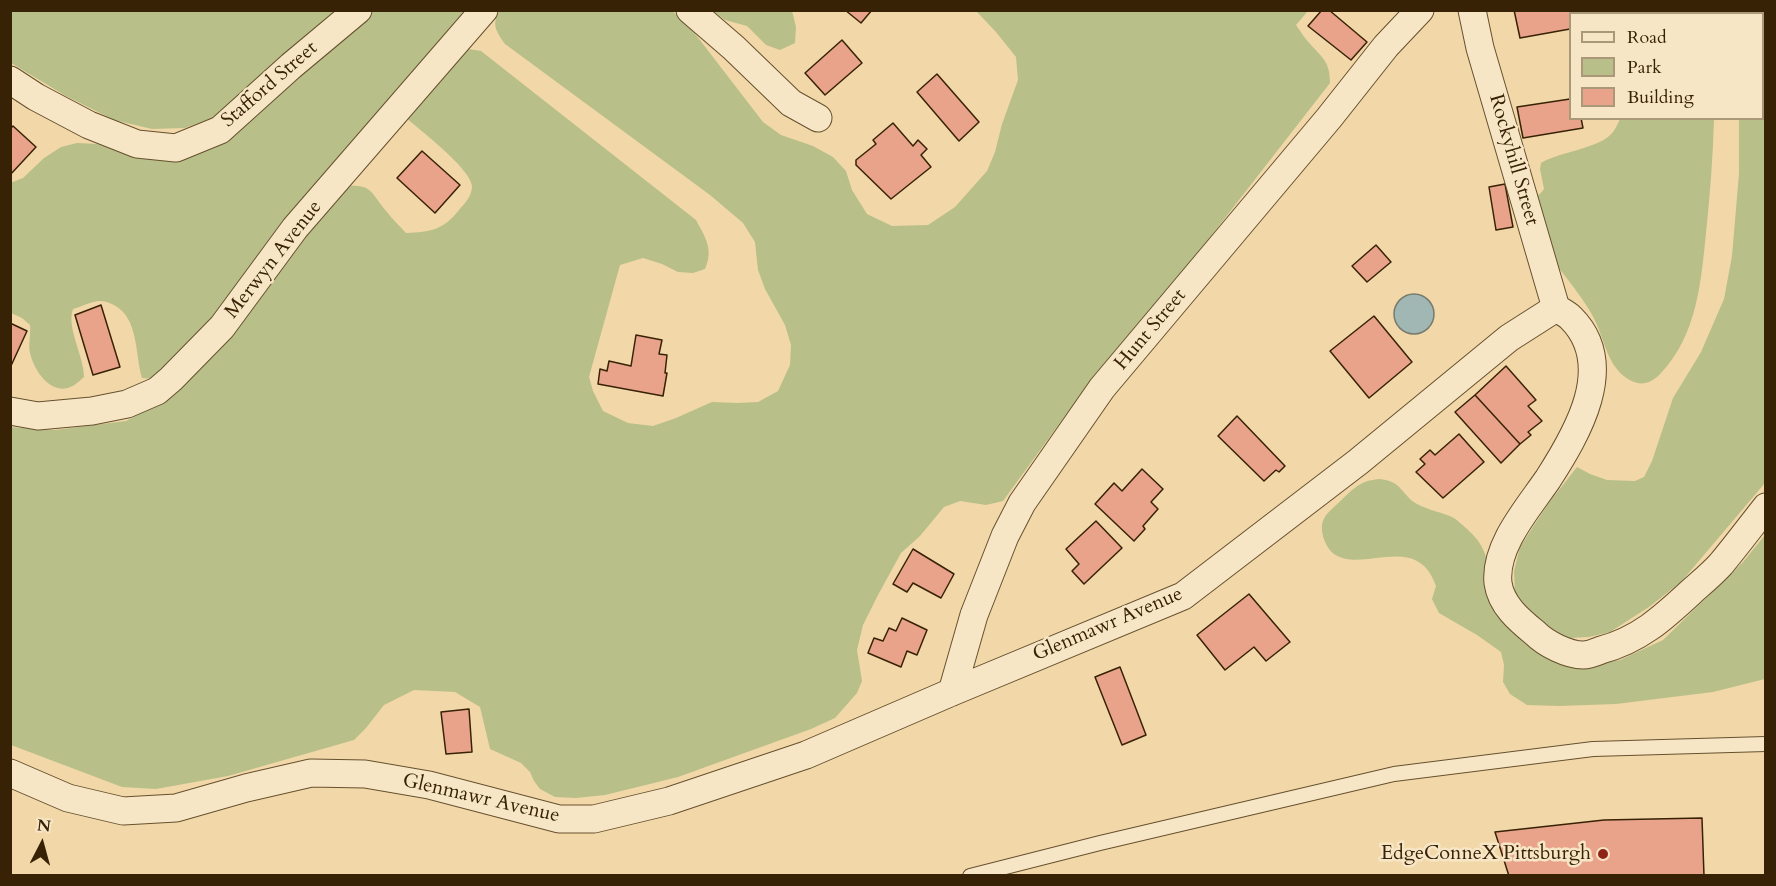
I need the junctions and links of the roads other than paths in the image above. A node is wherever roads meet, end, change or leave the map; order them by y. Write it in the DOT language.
graph roads {
  1 [pos="358,10"];
  2 [pos="690,10"];
  3 [pos="1420,10"];
  4 [pos="1472,10"];
  5 [pos="479,12"];
  6 [pos="10,80"];
  7 [pos="818,118"];
  8 [pos="1556,308"];
  9 [pos="10,411"];
  10 [pos="1766,507"];
  11 [pos="952,692"];
  12 [pos="1766,744"];
  13 [pos="10,773"];
  14 [pos="970,876"];
  1 -- 6 [label="street, Stafford Street"];
  2 -- 7 [label="street"];
  3 -- 11 [label="street, Hunt Street"];
  4 -- 8 [label="street, Rockyhill Street"];
  5 -- 9 [label="street, Merwyn Avenue"];
  8 -- 10 [label="street"];
  8 -- 11 [label="street, Glenmawr Avenue"];
  11 -- 13 [label="street, Glenmawr Avenue"];
  12 -- 14 [label="lane"];
}
